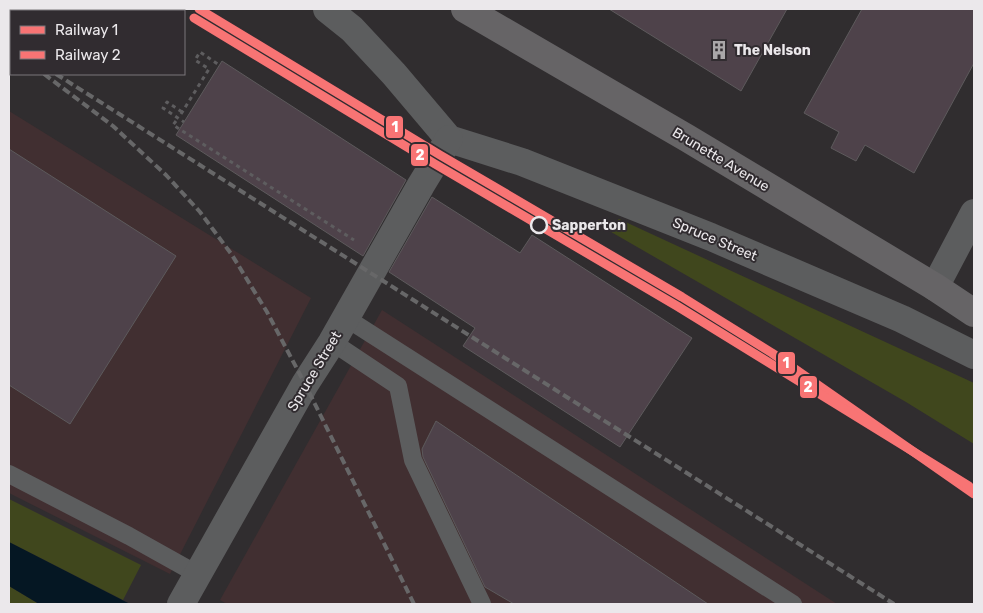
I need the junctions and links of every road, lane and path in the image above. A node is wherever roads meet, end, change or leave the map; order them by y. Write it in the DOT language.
graph roads {
  1 [pos="327,9"];
  2 [pos="465,9"];
  3 [pos="219,65"];
  4 [pos="176,121"];
  5 [pos="184,122"];
  6 [pos="450,139"];
  7 [pos="974,213"];
  8 [pos="382,258"];
  9 [pos="935,287"];
  10 [pos="974,313"];
  11 [pos="346,318"];
  12 [pos="332,342"];
  13 [pos="974,355"];
  14 [pos="9,474"];
  15 [pos="198,574"];
  16 [pos="181,604"];
  17 [pos="482,604"];
  18 [pos="793,604"];
  1 -- 6 [label="street"];
  2 -- 9 [label="main road, Brunette Avenue"];
  3 -- 5 [label="path"];
  4 -- 8 [label="path"];
  6 -- 8 [label="street, Spruce Street"];
  6 -- 13 [label="street, Spruce Street"];
  7 -- 9 [label="street"];
  8 -- 11 [label="street, Spruce Street"];
  9 -- 10 [label="main road, Brunette Avenue"];
  11 -- 12 [label="street, Spruce Street"];
  11 -- 18 [label="lane"];
  12 -- 15 [label="street, Spruce Street"];
  12 -- 17 [label="lane"];
  14 -- 15 [label="lane"];
  15 -- 16 [label="street, Spruce Street"];
}
